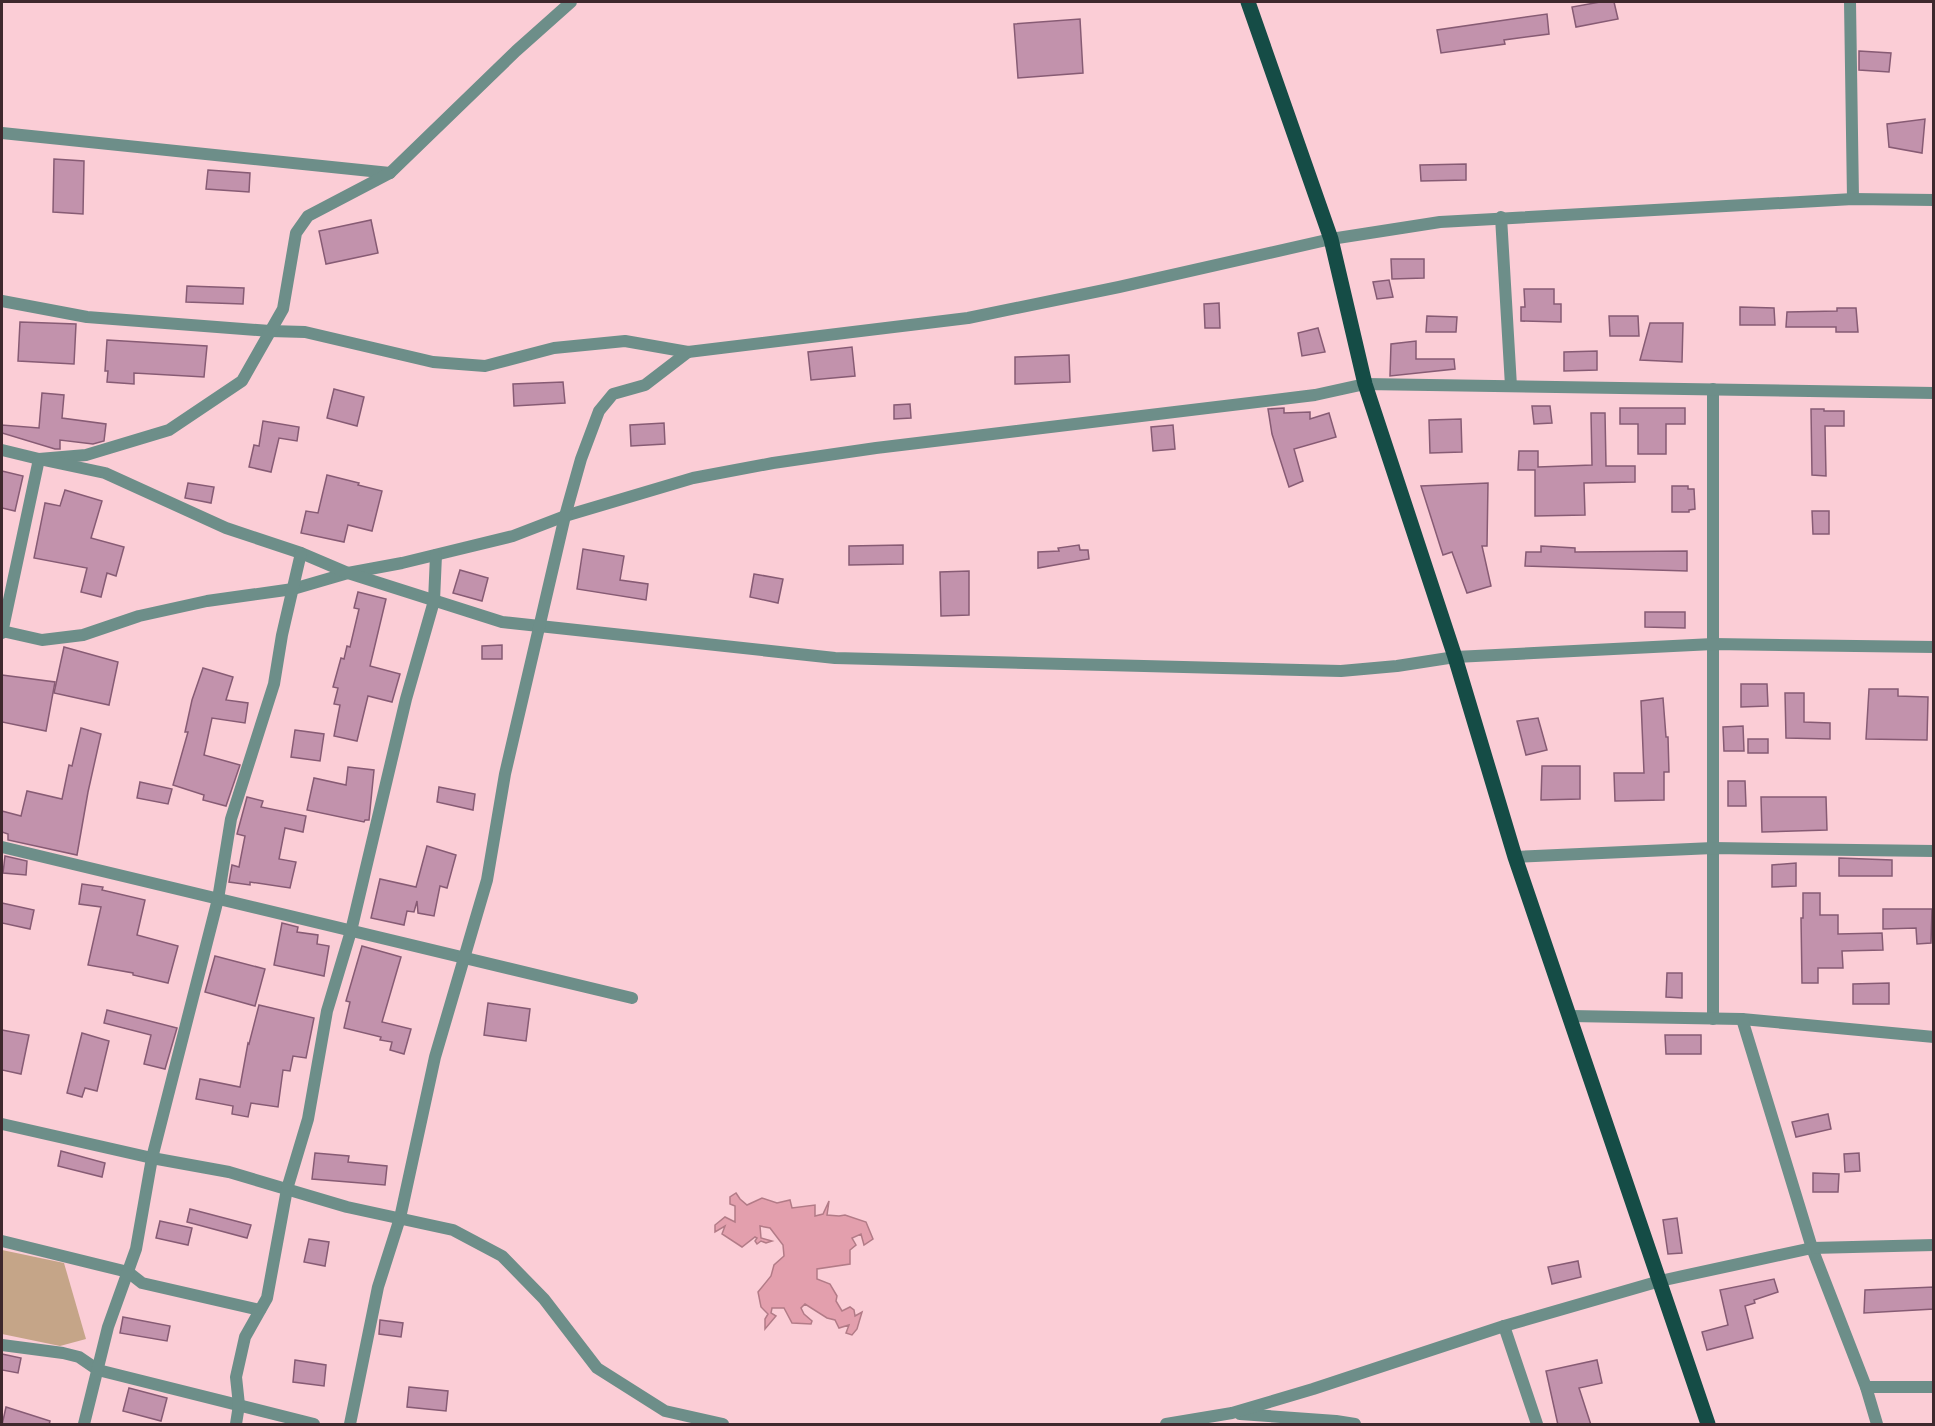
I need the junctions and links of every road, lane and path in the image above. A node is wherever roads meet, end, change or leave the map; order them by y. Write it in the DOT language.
graph roads {
  1 [pos="572,2"];
  2 [pos="1248,2"];
  3 [pos="1850,2"];
  4 [pos="2,133"];
  5 [pos="390,173"];
  6 [pos="1852,199"];
  7 [pos="1934,200"];
  8 [pos="1502,217"];
  9 [pos="1331,239"];
  10 [pos="2,301"];
  11 [pos="270,331"];
  12 [pos="688,352"];
  13 [pos="1365,384"];
  14 [pos="1511,386"];
  15 [pos="1713,389"];
  16 [pos="1934,393"];
  17 [pos="2,450"];
  18 [pos="39,459"];
  19 [pos="565,516"];
  20 [pos="301,553"];
  21 [pos="436,555"];
  22 [pos="348,573"];
  23 [pos="293,589"];
  24 [pos="434,601"];
  25 [pos="540,627"];
  26 [pos="2,632"];
  27 [pos="1713,644"];
  28 [pos="1934,647"];
  29 [pos="1455,657"];
  30 [pos="2,847"];
  31 [pos="1713,848"];
  32 [pos="1934,851"];
  33 [pos="1515,857"];
  34 [pos="218,899"];
  35 [pos="351,931"];
  36 [pos="462,958"];
  37 [pos="632,998"];
  38 [pos="1570,1016"];
  39 [pos="1713,1019"];
  40 [pos="1742,1019"];
  41 [pos="1934,1037"];
  42 [pos="2,1124"];
  43 [pos="152,1158"];
  44 [pos="287,1189"];
  45 [pos="400,1218"];
  46 [pos="2,1241"];
  47 [pos="1934,1245"];
  48 [pos="1812,1248"];
  49 [pos="128,1272"];
  50 [pos="1659,1281"];
  51 [pos="260,1310"];
  52 [pos="1504,1326"];
  53 [pos="2,1345"];
  54 [pos="98,1370"];
  55 [pos="1866,1387"];
  56 [pos="1934,1387"];
  57 [pos="239,1406"];
  58 [pos="1232,1413"];
  59 [pos="84,1425"];
  60 [pos="236,1425"];
  61 [pos="314,1425"];
  62 [pos="350,1425"];
  63 [pos="723,1425"];
  64 [pos="1166,1425"];
  65 [pos="1355,1425"];
  66 [pos="1537,1425"];
  67 [pos="1708,1425"];
  68 [pos="1877,1425"];
  1 -- 5 [label="street"];
  2 -- 9 [label="main road"];
  3 -- 6 [label="street"];
  4 -- 5 [label="street"];
  5 -- 11 [label="street"];
  6 -- 7 [label="street"];
  6 -- 8 [label="street"];
  8 -- 9 [label="street"];
  8 -- 14 [label="street"];
  9 -- 12 [label="street"];
  9 -- 13 [label="main road"];
  10 -- 11 [label="street"];
  11 -- 12 [label="street"];
  11 -- 18 [label="street"];
  12 -- 19 [label="street"];
  13 -- 14 [label="street"];
  13 -- 19 [label="street"];
  13 -- 29 [label="main road"];
  14 -- 15 [label="street"];
  15 -- 16 [label="street"];
  15 -- 27 [label="street"];
  17 -- 18 [label="street"];
  18 -- 20 [label="street"];
  18 -- 26 [label="street"];
  19 -- 21 [label="street"];
  19 -- 25 [label="street"];
  20 -- 22 [label="street"];
  20 -- 23 [label="street"];
  21 -- 22 [label="street"];
  21 -- 24 [label="street"];
  22 -- 23 [label="street"];
  22 -- 24 [label="street"];
  23 -- 26 [label="street"];
  23 -- 34 [label="street"];
  24 -- 25 [label="street"];
  24 -- 35 [label="street"];
  25 -- 29 [label="street"];
  25 -- 36 [label="street"];
  27 -- 28 [label="street"];
  27 -- 29 [label="street"];
  27 -- 31 [label="street"];
  29 -- 33 [label="main road"];
  30 -- 34 [label="street"];
  31 -- 32 [label="street"];
  31 -- 33 [label="street"];
  31 -- 39 [label="street"];
  33 -- 38 [label="main road"];
  34 -- 35 [label="street"];
  34 -- 43 [label="street"];
  35 -- 36 [label="street"];
  35 -- 44 [label="street"];
  36 -- 37 [label="street"];
  36 -- 45 [label="street"];
  38 -- 39 [label="street"];
  38 -- 50 [label="main road"];
  39 -- 40 [label="street"];
  40 -- 41 [label="street"];
  40 -- 48 [label="street"];
  42 -- 43 [label="street"];
  43 -- 44 [label="street"];
  43 -- 49 [label="street"];
  44 -- 45 [label="street"];
  44 -- 51 [label="street"];
  45 -- 62 [label="street"];
  45 -- 63 [label="street"];
  46 -- 49 [label="street"];
  47 -- 48 [label="street"];
  48 -- 50 [label="street"];
  48 -- 55 [label="street"];
  49 -- 51 [label="street"];
  49 -- 54 [label="street"];
  50 -- 52 [label="street"];
  50 -- 67 [label="main road"];
  51 -- 57 [label="street"];
  52 -- 58 [label="street"];
  52 -- 66 [label="street"];
  53 -- 54 [label="street"];
  54 -- 57 [label="street"];
  54 -- 59 [label="street"];
  55 -- 56 [label="street"];
  55 -- 68 [label="street"];
  57 -- 60 [label="street"];
  57 -- 61 [label="street"];
  58 -- 64 [label="street"];
  58 -- 65 [label="street"];
}
